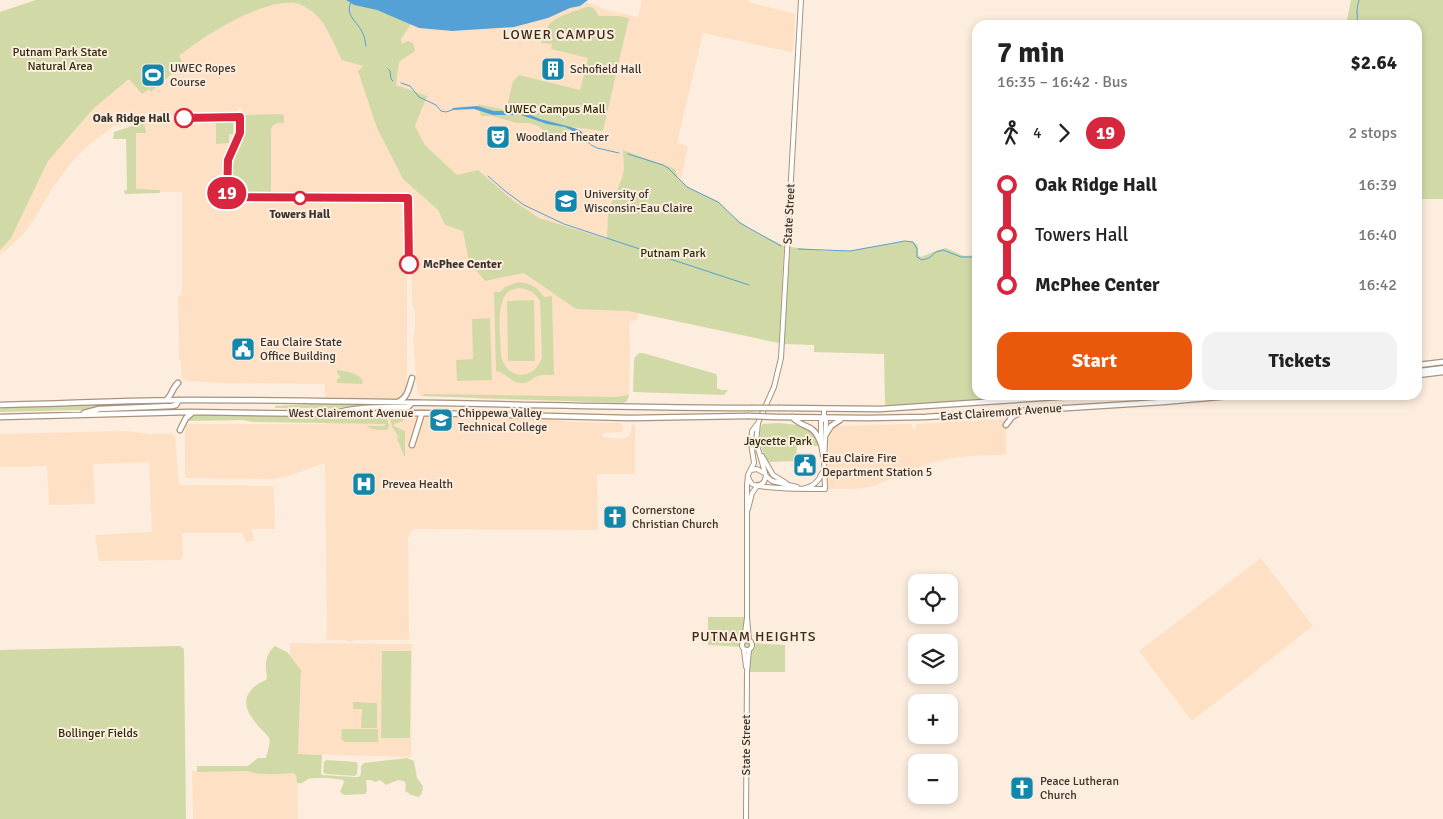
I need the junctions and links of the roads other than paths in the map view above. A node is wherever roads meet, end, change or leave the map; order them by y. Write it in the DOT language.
graph roads {
  1 [pos="801,0"];
  2 [pos="1443,362"];
  3 [pos="1422,365"];
  4 [pos="1443,368"];
  5 [pos="1422,371"];
  6 [pos="1443,372"];
  7 [pos="1422,375"];
  8 [pos="412,378"];
  9 [pos="178,383"];
  10 [pos="179,400"];
  11 [pos="995,400"];
  12 [pos="1019,400"];
  13 [pos="1185,400"];
  14 [pos="164,401"];
  15 [pos="397,402"];
  16 [pos="412,402"];
  17 [pos="992,402"];
  18 [pos="0,405"];
  19 [pos="780,408"];
  20 [pos="824,408"];
  21 [pos="1022,411"];
  22 [pos="194,412"];
  23 [pos="422,413"];
  24 [pos="334,414"];
  25 [pos="78,415"];
  26 [pos="0,417"];
  27 [pos="792,417"];
  28 [pos="824,418"];
  29 [pos="843,418"];
  30 [pos="758,423"];
  31 [pos="1006,425"];
  32 [pos="180,430"];
  33 [pos="826,434"];
  34 [pos="821,444"];
  35 [pos="412,445"];
  36 [pos="759,449"];
  37 [pos="824,461"];
  38 [pos="824,469"];
  39 [pos="751,470"];
  40 [pos="765,475"];
  41 [pos="748,477"];
  42 [pos="788,484"];
  43 [pos="759,485"];
  44 [pos="801,488"];
  45 [pos="748,511"];
  46 [pos="747,640"];
  47 [pos="747,650"];
  48 [pos="746,819"];
  1 -- 30 [label="main road, State Street"];
  2 -- 3 [label="main road"];
  4 -- 5 [label="main road"];
  6 -- 7 [label="main road"];
  8 -- 15 [label="main road"];
  9 -- 14 [label="main road"];
  10 -- 14 [label="main road, West Clairemont Avenue"];
  10 -- 15 [label="main road, West Clairemont Avenue"];
  10 -- 25 [label="main road"];
  11 -- 17 [label="main road"];
  12 -- 17 [label="main road, East Clairemont Avenue"];
  13 -- 21 [label="main road, East Clairemont Avenue"];
  14 -- 18 [label="main road, West Clairemont Avenue"];
  15 -- 16 [label="main road, West Clairemont Avenue"];
  16 -- 19 [label="main road, West Clairemont Avenue, bridge"];
  16 -- 24 [label="main road"];
  17 -- 20 [label="main road, East Clairemont Avenue"];
  19 -- 20 [label="main road, East Clairemont Avenue"];
  20 -- 28 [label="main road"];
  21 -- 29 [label="main road, East Clairemont Avenue"];
  21 -- 31 [label="main road"];
  22 -- 24 [label="main road, West Clairemont Avenue"];
  22 -- 25 [label="main road, West Clairemont Avenue"];
  22 -- 32 [label="main road"];
  23 -- 24 [label="main road, West Clairemont Avenue"];
  23 -- 27 [label="main road, West Clairemont Avenue, bridge"];
  23 -- 35 [label="main road"];
  25 -- 26 [label="main road, West Clairemont Avenue"];
  27 -- 28 [label="main road, East Clairemont Avenue"];
  27 -- 34 [label="main road"];
  28 -- 29 [label="main road, East Clairemont Avenue"];
  28 -- 33 [label="main road"];
  28 -- 34 [label="main road"];
  29 -- 33 [label="main road"];
  30 -- 36 [label="main road, State Street"];
  30 -- 39 [label="main road, State Street"];
  33 -- 37 [label="main road"];
  34 -- 37 [label="main road"];
  36 -- 40 [label="main road, State Street"];
  36 -- 42 [label="main road"];
  37 -- 38 [label="main road"];
  38 -- 44 [label="main road"];
  38 -- 44 [label="main road"];
  39 -- 40 [label="main road"];
  39 -- 41 [label="main road"];
  40 -- 42 [label="main road"];
  40 -- 43 [label="main road"];
  41 -- 43 [label="main road"];
  41 -- 45 [label="main road"];
  42 -- 44 [label="main road"];
  43 -- 44 [label="main road"];
  43 -- 45 [label="main road"];
  45 -- 46 [label="main road"];
  46 -- 47 [label="main road"];
  46 -- 47 [label="main road"];
  47 -- 48 [label="main road, State Street"];
}
